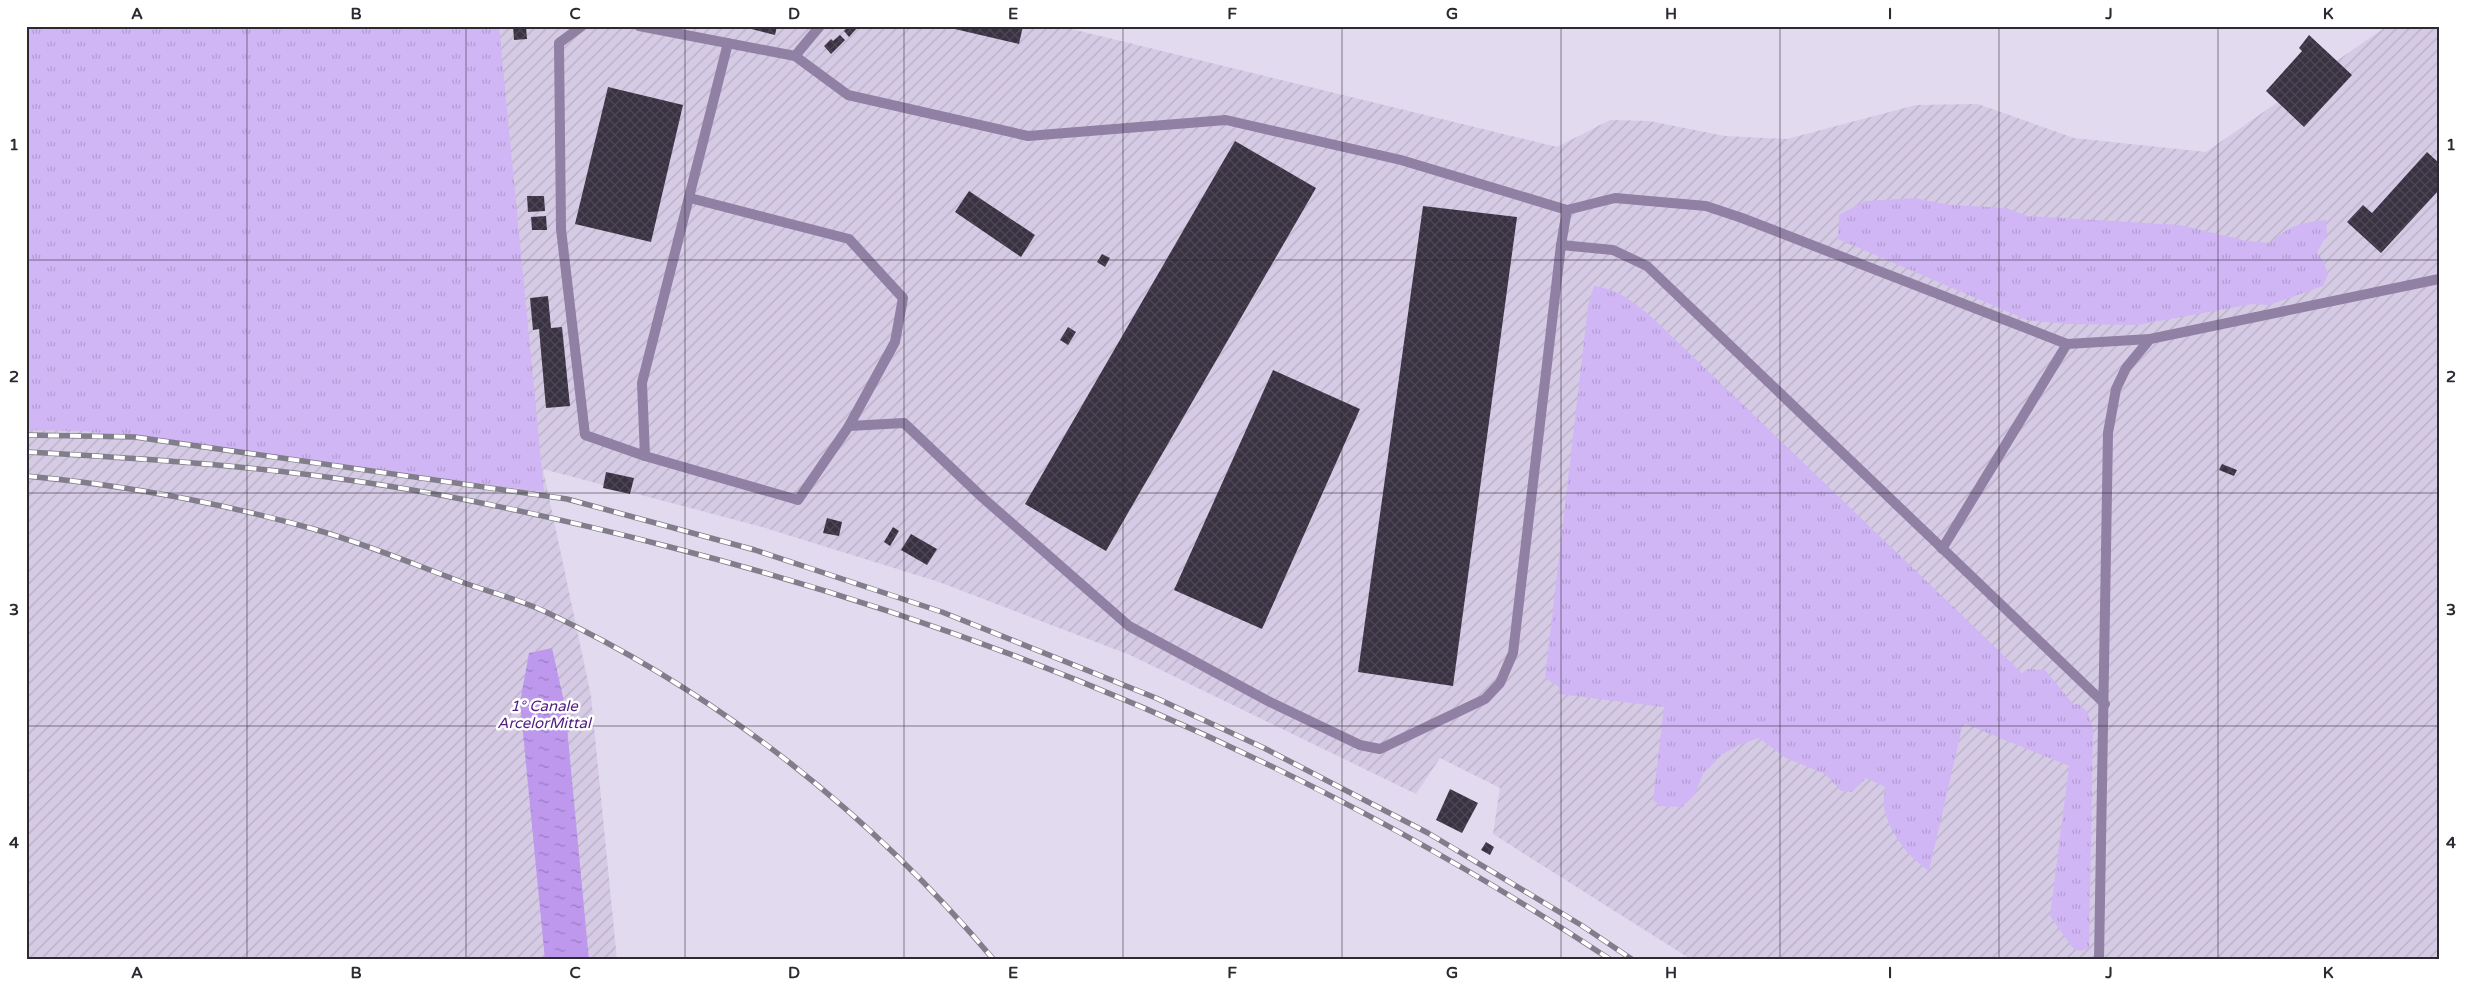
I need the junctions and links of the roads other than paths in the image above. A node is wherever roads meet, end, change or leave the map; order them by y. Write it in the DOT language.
graph roads {
  1 [pos="582,26"];
  2 [pos="639,26"];
  3 [pos="820,26"];
  4 [pos="728,43"];
  5 [pos="795,56"];
  6 [pos="690,198"];
  7 [pos="1567,210"];
  8 [pos="1561,245"];
  9 [pos="2439,279"];
  10 [pos="2150,339"];
  11 [pos="2067,344"];
  12 [pos="849,426"];
  13 [pos="645,456"];
  14 [pos="1942,549"];
  15 [pos="2105,704"];
  16 [pos="2100,960"];
  1 -- 13 [label="lane"];
  2 -- 4 [label="lane"];
  3 -- 5 [label="lane"];
  4 -- 5 [label="lane"];
  4 -- 6 [label="lane"];
  5 -- 7 [label="lane"];
  6 -- 12 [label="lane"];
  6 -- 13 [label="lane"];
  7 -- 8 [label="lane"];
  7 -- 11 [label="lane"];
  8 -- 12 [label="lane"];
  8 -- 14 [label="lane"];
  9 -- 10 [label="lane"];
  10 -- 11 [label="lane"];
  10 -- 15 [label="lane"];
  11 -- 14 [label="lane"];
  12 -- 13 [label="lane"];
  14 -- 15 [label="lane"];
  15 -- 16 [label="lane"];
}
